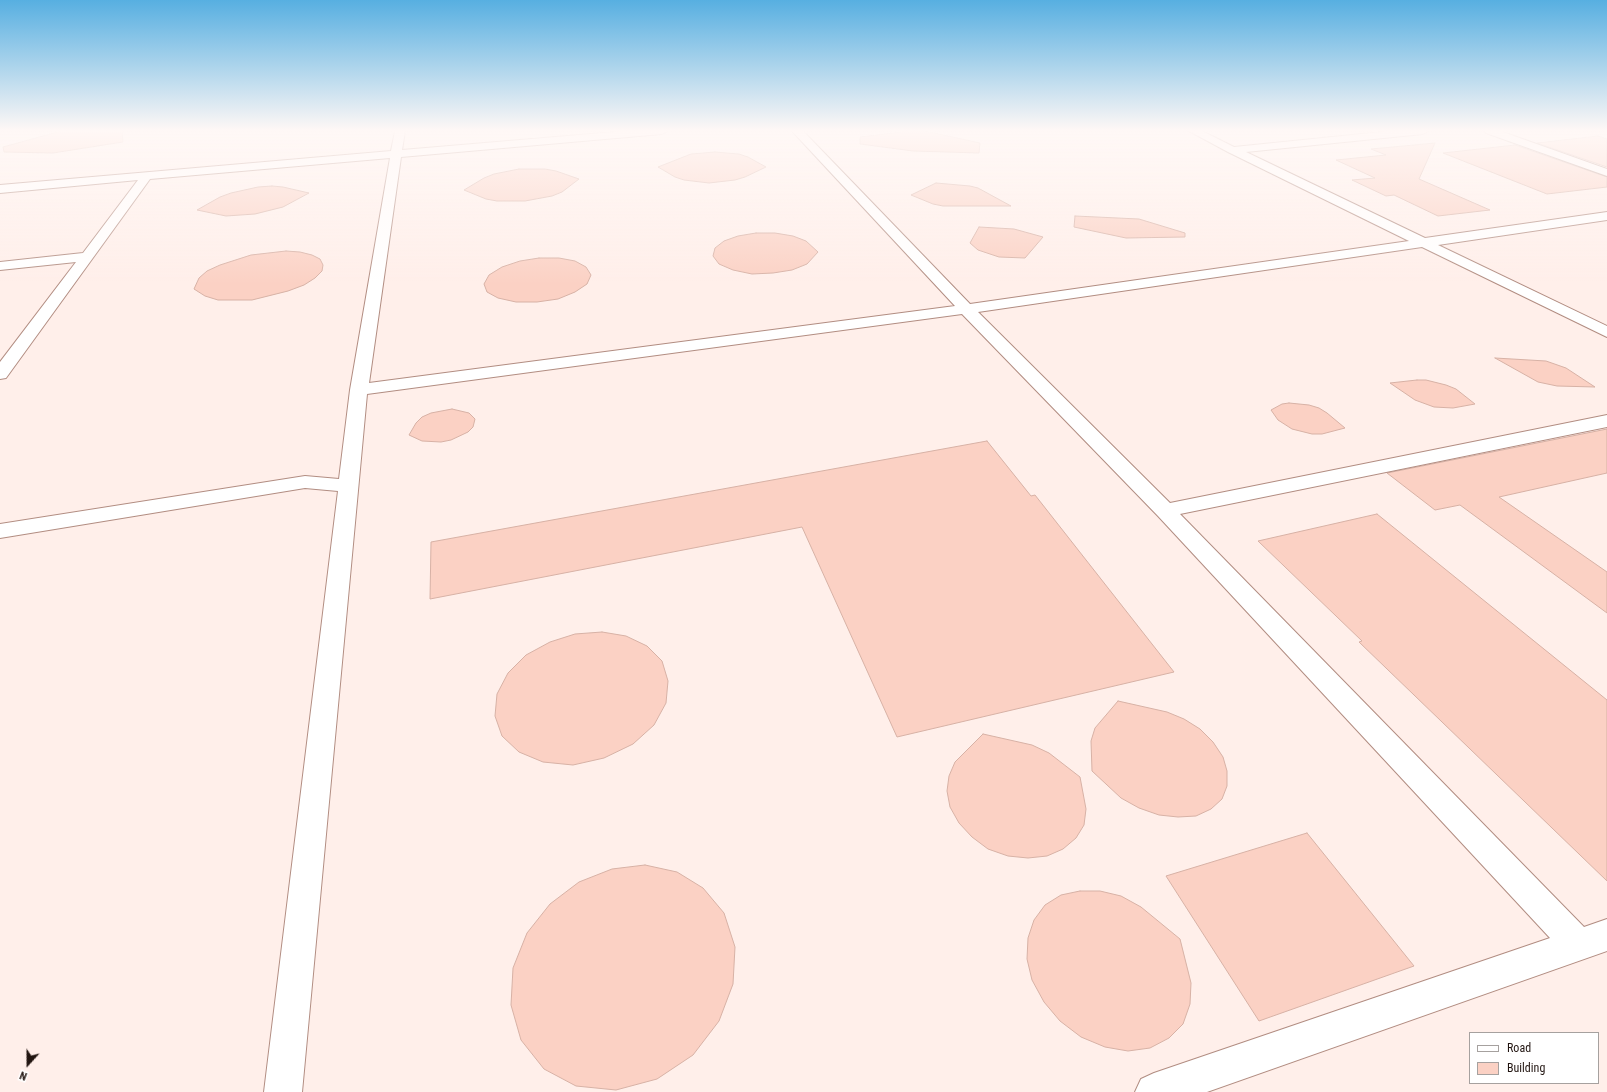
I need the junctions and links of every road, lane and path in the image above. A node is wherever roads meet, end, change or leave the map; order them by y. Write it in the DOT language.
graph roads {
  1 [pos="80,182"];
  2 [pos="143,182"];
  3 [pos="392,182"];
  4 [pos="845,182"];
  5 [pos="1297,182"];
  6 [pos="0,189"];
  7 [pos="1607,216"];
  8 [pos="1422,242"];
  9 [pos="86,257"];
  10 [pos="0,266"];
  11 [pos="966,310"];
  12 [pos="1607,332"];
  13 [pos="0,374"];
  14 [pos="359,390"];
  15 [pos="1607,421"];
  16 [pos="349,487"];
  17 [pos="1165,511"];
  18 [pos="0,532"];
  19 [pos="1593,940"];
  20 [pos="283,1092"];
  21 [pos="1154,1092"];
  1 -- 6 [label="street"];
  2 -- 9 [label="street"];
  3 -- 14 [label="street"];
  4 -- 11 [label="street"];
  5 -- 8 [label="street"];
  7 -- 8 [label="street"];
  8 -- 11 [label="street"];
  8 -- 12 [label="street"];
  9 -- 10 [label="street"];
  9 -- 13 [label="street"];
  11 -- 14 [label="street"];
  11 -- 17 [label="street"];
  14 -- 16 [label="street"];
  15 -- 17 [label="street"];
  16 -- 18 [label="street"];
  16 -- 20 [label="street"];
  17 -- 19 [label="street"];
  19 -- 21 [label="street"];
}
